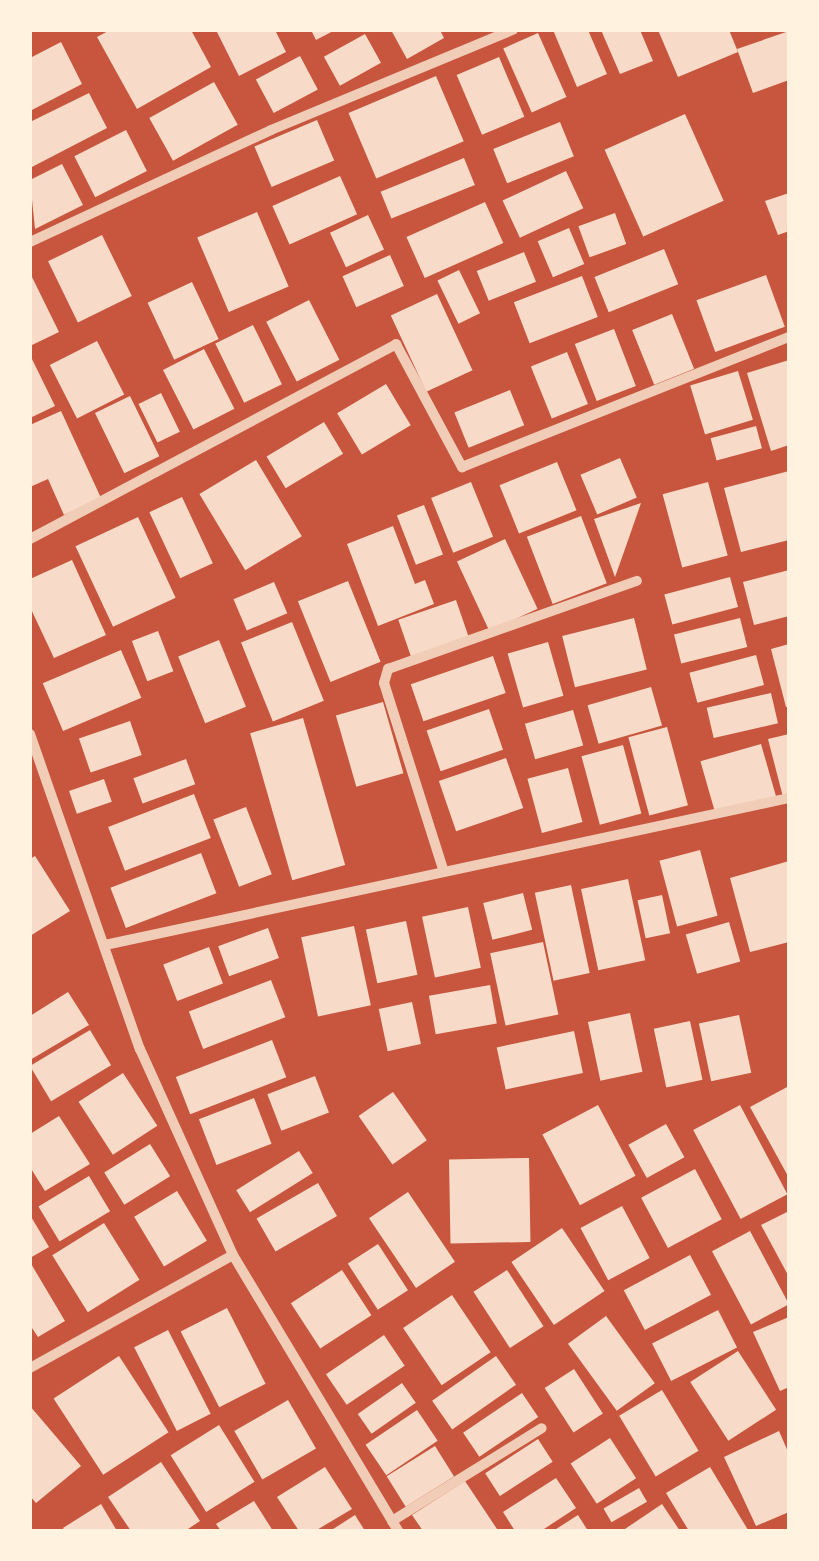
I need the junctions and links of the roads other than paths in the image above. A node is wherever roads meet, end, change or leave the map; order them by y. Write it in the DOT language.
graph roads {
  1 [pos="512,30"];
  2 [pos="30,242"];
  3 [pos="789,337"];
  4 [pos="30,538"];
  5 [pos="637,581"];
  6 [pos="30,734"];
  7 [pos="32,748"];
  8 [pos="789,798"];
  9 [pos="444,869"];
  10 [pos="105,945"];
  11 [pos="233,1255"];
  12 [pos="30,1368"];
  13 [pos="542,1428"];
  14 [pos="395,1526"];
  1 -- 2 [label="street"];
  3 -- 4 [label="street"];
  5 -- 9 [label="street"];
  6 -- 7 [label="street"];
  7 -- 10 [label="street"];
  8 -- 9 [label="street"];
  9 -- 10 [label="street"];
  10 -- 11 [label="street"];
  11 -- 12 [label="street"];
  11 -- 14 [label="street"];
  13 -- 14 [label="street"];
}
